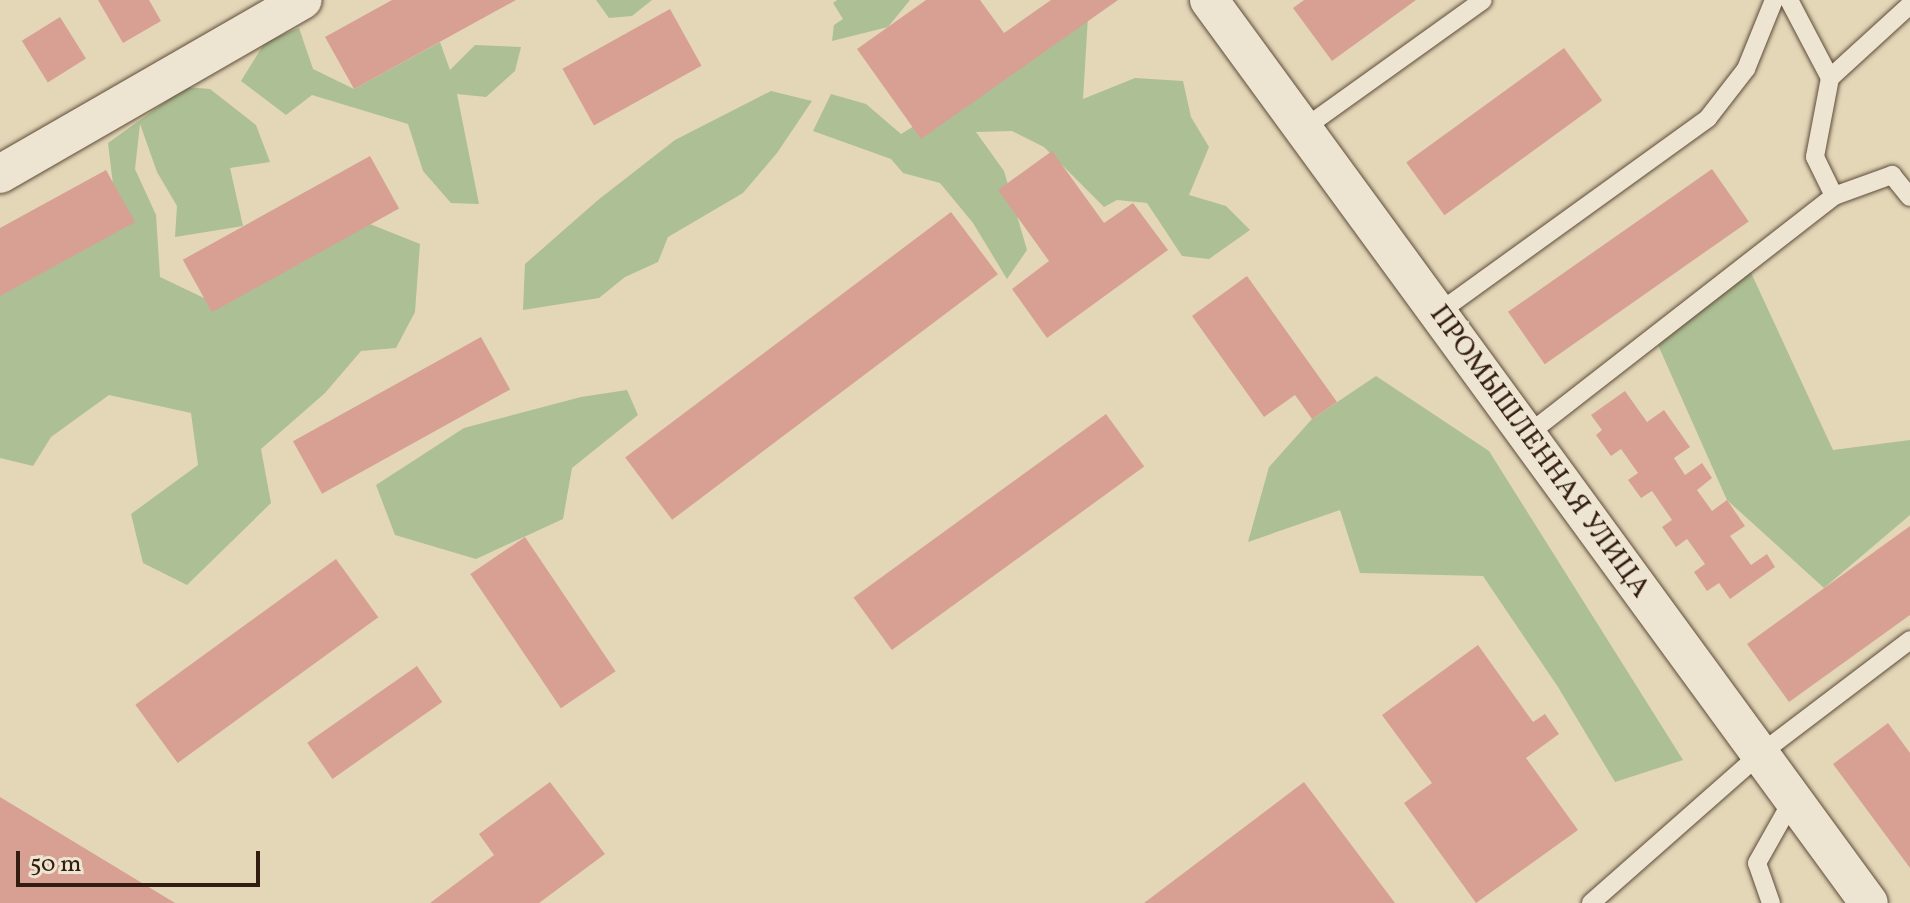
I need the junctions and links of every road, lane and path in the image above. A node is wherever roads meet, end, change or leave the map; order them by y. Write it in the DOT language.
graph roads {
  1 [pos="303,0"];
  2 [pos="1209,0"];
  3 [pos="1483,0"];
  4 [pos="1774,0"];
  5 [pos="1789,0"];
  6 [pos="1910,5"];
  7 [pos="1830,78"];
  8 [pos="1303,129"];
  9 [pos="0,174"];
  10 [pos="1834,196"];
  11 [pos="1910,197"];
  12 [pos="1438,313"];
  13 [pos="1527,435"];
  14 [pos="1910,640"];
  15 [pos="1760,754"];
  16 [pos="1793,799"];
  17 [pos="1591,903"];
  18 [pos="1771,903"];
  19 [pos="1869,903"];
  1 -- 9 [label="street"];
  2 -- 8 [label="street, ПРОМЫШЛЕННАЯ УЛИЦА"];
  3 -- 8 [label="lane"];
  4 -- 12 [label="lane"];
  5 -- 7 [label="lane"];
  6 -- 7 [label="lane"];
  7 -- 10 [label="lane"];
  8 -- 12 [label="street, ПРОМЫШЛЕННАЯ УЛИЦА"];
  10 -- 11 [label="lane"];
  10 -- 13 [label="lane"];
  12 -- 13 [label="street, ПРОМЫШЛЕННАЯ УЛИЦА"];
  13 -- 15 [label="street, ПРОМЫШЛЕННАЯ УЛИЦА"];
  14 -- 15 [label="lane"];
  15 -- 16 [label="street, ПРОМЫШЛЕННАЯ УЛИЦА"];
  15 -- 17 [label="lane"];
  16 -- 18 [label="lane"];
  16 -- 19 [label="street, ПРОМЫШЛЕННАЯ УЛИЦА"];
}
